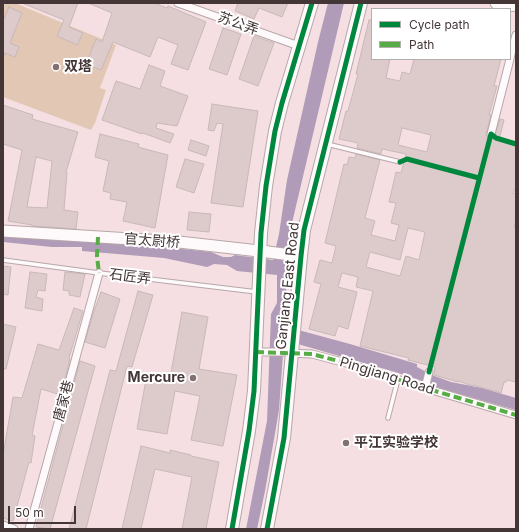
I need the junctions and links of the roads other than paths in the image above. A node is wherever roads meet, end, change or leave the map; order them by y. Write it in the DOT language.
graph roads {
  1 [pos="178,3"];
  2 [pos="312,3"];
  3 [pos="361,3"];
  4 [pos="496,3"];
  5 [pos="516,5"];
  6 [pos="516,35"];
  7 [pos="298,46"];
  8 [pos="511,55"];
  9 [pos="510,60"];
  10 [pos="491,134"];
  11 [pos="326,144"];
  12 [pos="400,162"];
  13 [pos="3,231"];
  14 [pos="263,253"];
  15 [pos="296,255"];
  16 [pos="3,260"];
  17 [pos="99,273"];
  18 [pos="258,287"];
  19 [pos="291,351"];
  20 [pos="260,352"];
  21 [pos="429,372"];
  22 [pos="398,379"];
  23 [pos="425,386"];
  24 [pos="516,415"];
  25 [pos="388,418"];
  26 [pos="3,526"];
  27 [pos="14,529"];
  28 [pos="29,529"];
  29 [pos="232,529"];
  30 [pos="267,529"];
  1 -- 7 [label="street, 苏公弄"];
  2 -- 7 [label="main road, Ganjiang East Road"];
  3 -- 11 [label="main road, Ganjiang East Road"];
  4 -- 5 [label="street"];
  6 -- 8 [label="street"];
  7 -- 14 [label="main road, Ganjiang East Road"];
  9 -- 10 [label="street"];
  11 -- 12 [label="lane"];
  11 -- 15 [label="main road, Ganjiang East Road"];
  13 -- 14 [label="street, 官太尉桥"];
  14 -- 15 [label="street, 官太尉桥, bridge"];
  14 -- 18 [label="main road, Ganjiang East Road"];
  15 -- 19 [label="main road, Ganjiang East Road"];
  16 -- 17 [label="lane, 石匠弄"];
  17 -- 18 [label="lane, 石匠弄"];
  17 -- 28 [label="street, 唐家巷"];
  18 -- 20 [label="main road, Ganjiang East Road"];
  19 -- 20 [label="street, Pingjiang Road, bridge"];
  19 -- 22 [label="street, Pingjiang Road"];
  19 -- 30 [label="main road, Ganjiang East Road"];
  20 -- 29 [label="main road, Ganjiang East Road"];
  21 -- 23 [label="street"];
  22 -- 23 [label="street, Pingjiang Road"];
  22 -- 25 [label="lane"];
  23 -- 24 [label="street, Pingjiang Road"];
  26 -- 27 [label="street"];
}
